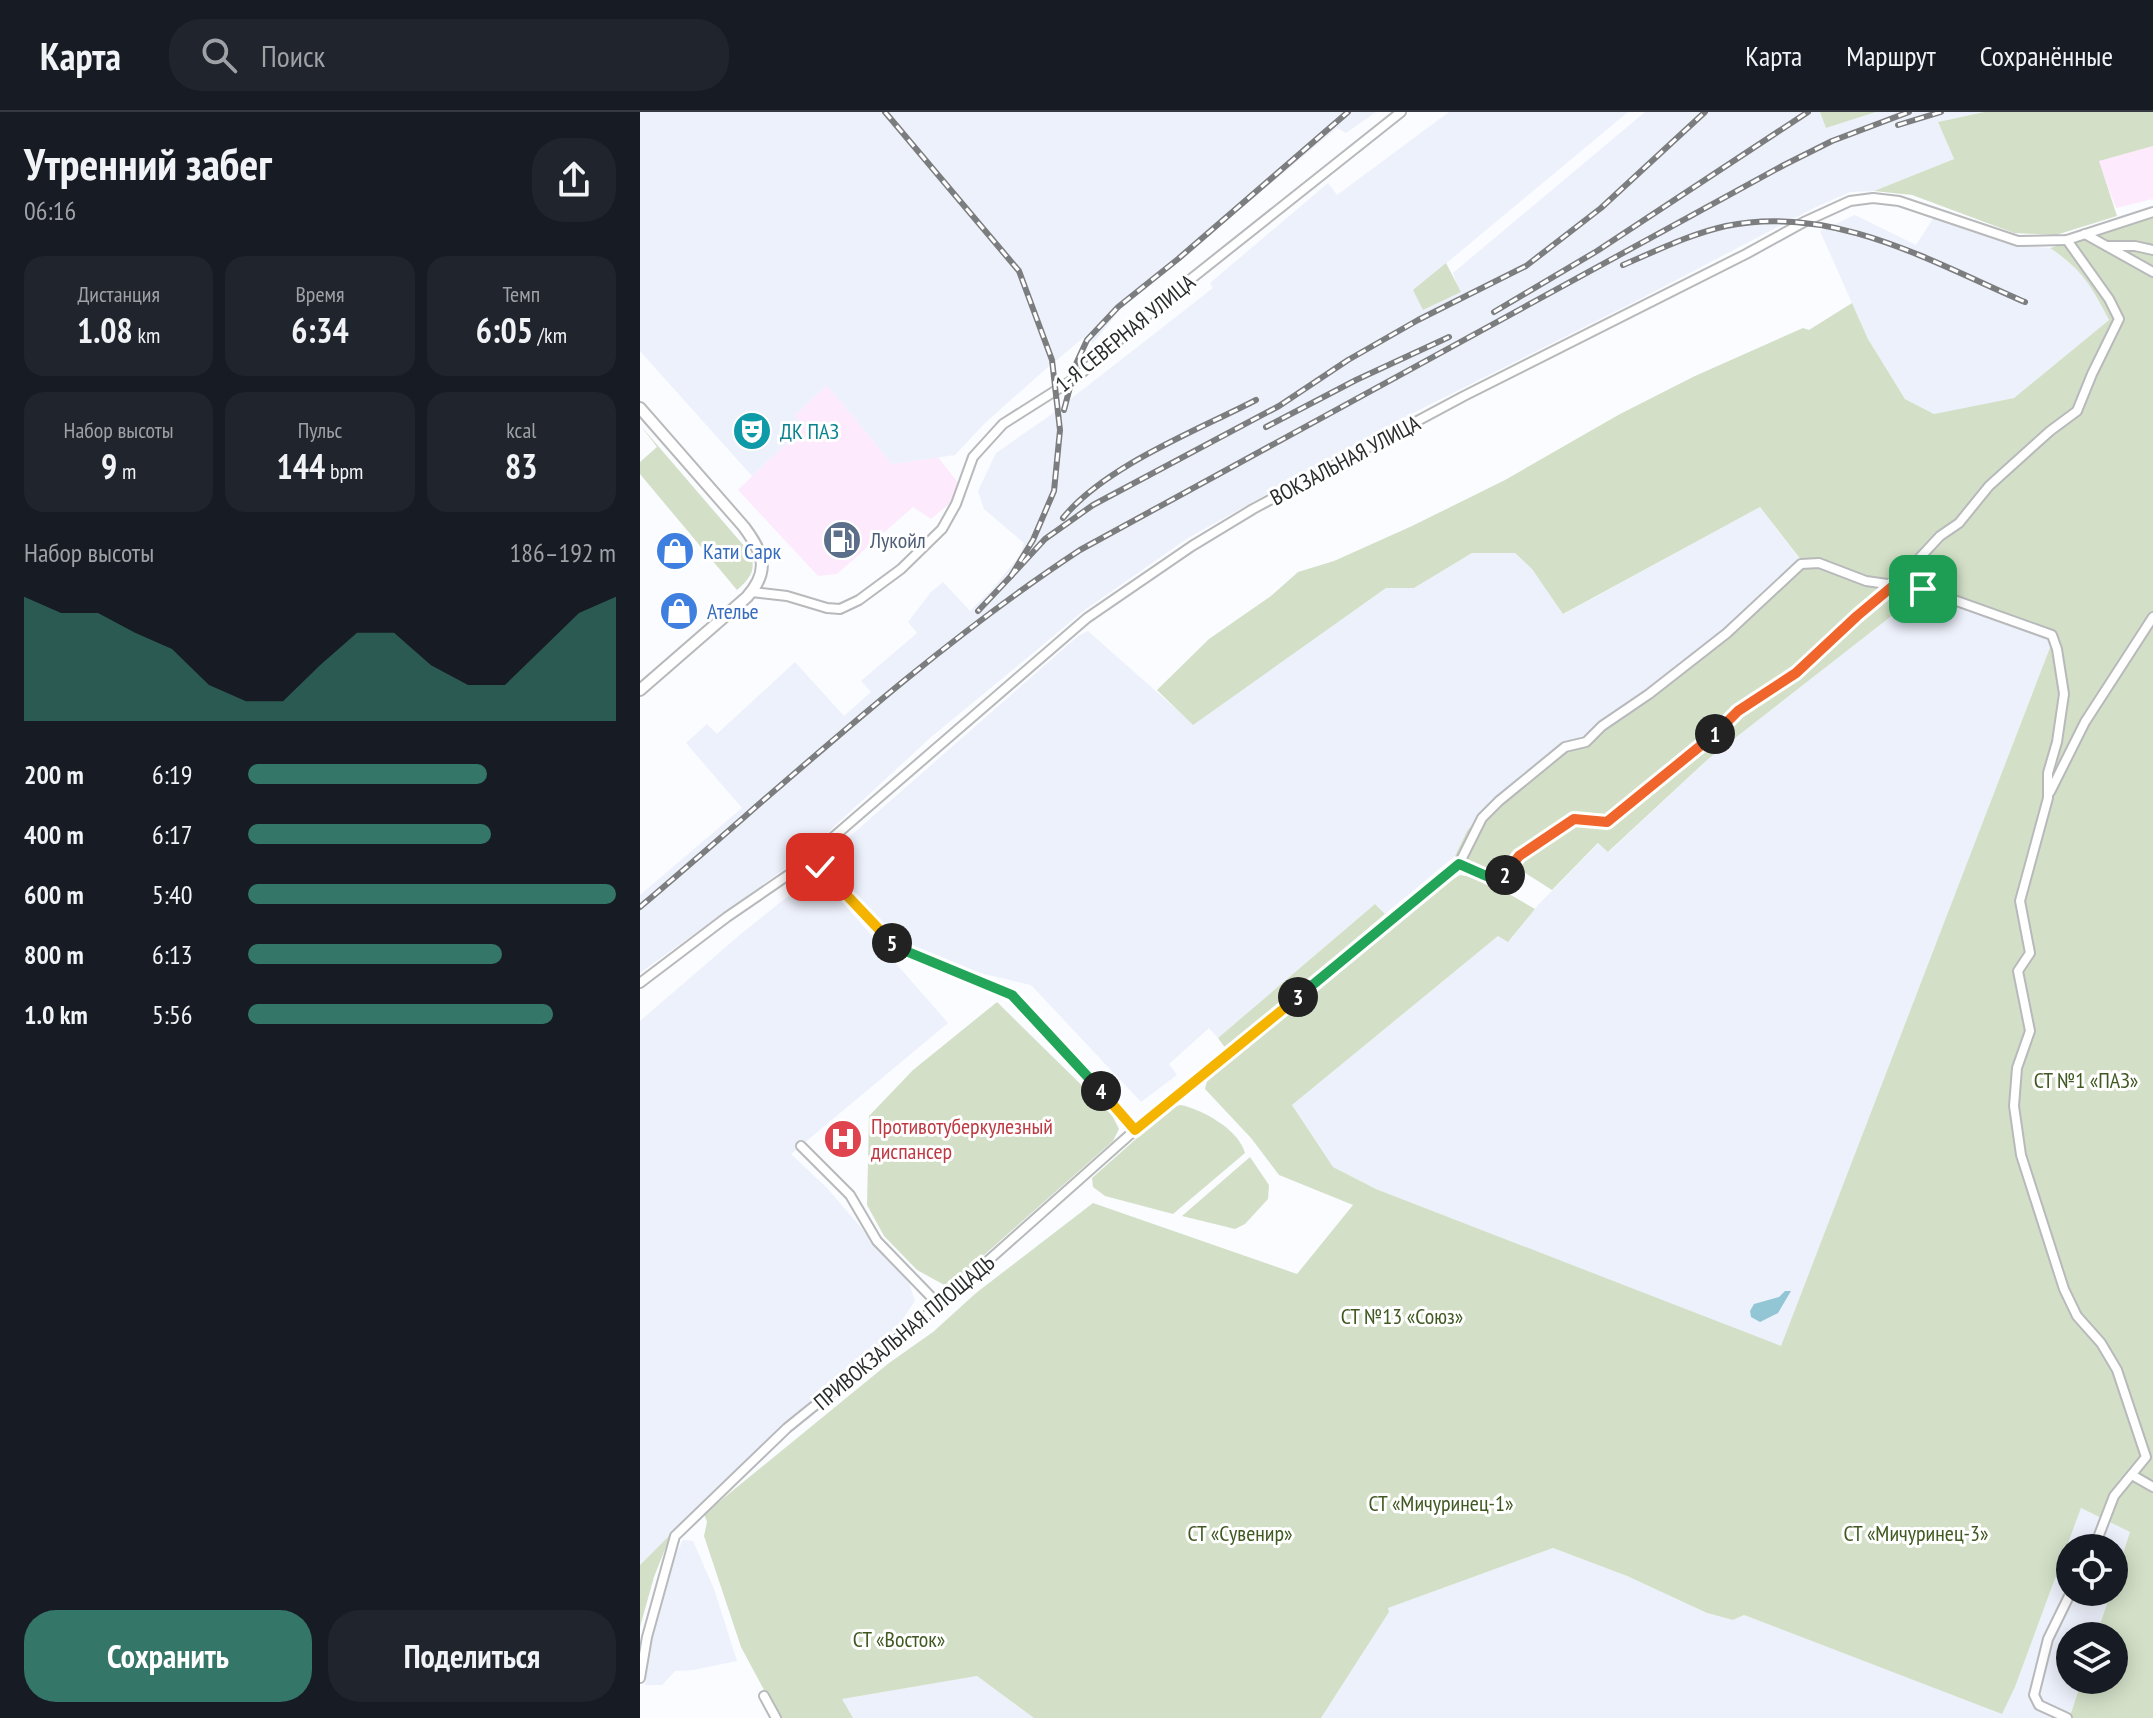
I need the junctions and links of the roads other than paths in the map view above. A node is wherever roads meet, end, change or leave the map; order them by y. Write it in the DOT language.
graph roads {
  1 [pos="1401,112"];
  2 [pos="2153,212"];
  3 [pos="2085,234"];
  4 [pos="2067,240"];
  5 [pos="2106,246"];
  6 [pos="2153,250"];
  7 [pos="2153,272"];
  8 [pos="640,408"];
  9 [pos="1894,585"];
  10 [pos="752,592"];
  11 [pos="2153,617"];
  12 [pos="640,690"];
  13 [pos="2048,798"];
  14 [pos="1459,864"];
  15 [pos="794,871"];
  16 [pos="640,983"];
  17 [pos="1135,1130"];
  18 [pos="801,1146"];
  19 [pos="939,1305"];
  20 [pos="2132,1475"];
  21 [pos="2153,1487"];
  22 [pos="2099,1534"];
  23 [pos="2064,1606"];
  24 [pos="640,1678"];
  25 [pos="764,1696"];
  26 [pos="776,1718"];
  27 [pos="2067,1718"];
  1 -- 10 [label="street, 1-Я СЕВЕРНАЯ УЛИЦА"];
  2 -- 3 [label="street, ВОКЗАЛЬНАЯ УЛИЦА"];
  3 -- 4 [label="street, ВОКЗАЛЬНАЯ УЛИЦА"];
  3 -- 5 [label="street"];
  4 -- 9 [label="street"];
  4 -- 15 [label="street, ВОКЗАЛЬНАЯ УЛИЦА"];
  5 -- 6 [label="street"];
  5 -- 7 [label="street"];
  8 -- 10 [label="street"];
  9 -- 13 [label="street"];
  9 -- 14 [label="street"];
  9 -- 14 [label="street"];
  10 -- 12 [label="street"];
  11 -- 13 [label="street"];
  13 -- 20 [label="street"];
  14 -- 17 [label="street, ПРИВОКЗАЛЬНАЯ ПЛОЩАДЬ"];
  15 -- 16 [label="street, ВОКЗАЛЬНАЯ УЛИЦА"];
  15 -- 17 [label="street"];
  17 -- 19 [label="street, ПРИВОКЗАЛЬНАЯ ПЛОЩАДЬ"];
  18 -- 19 [label="street"];
  19 -- 24 [label="street, ПРИВОКЗАЛЬНАЯ ПЛОЩАДЬ"];
  20 -- 21 [label="street"];
  20 -- 22 [label="street"];
  23 -- 27 [label="street"];
  25 -- 26 [label="street"];
}
